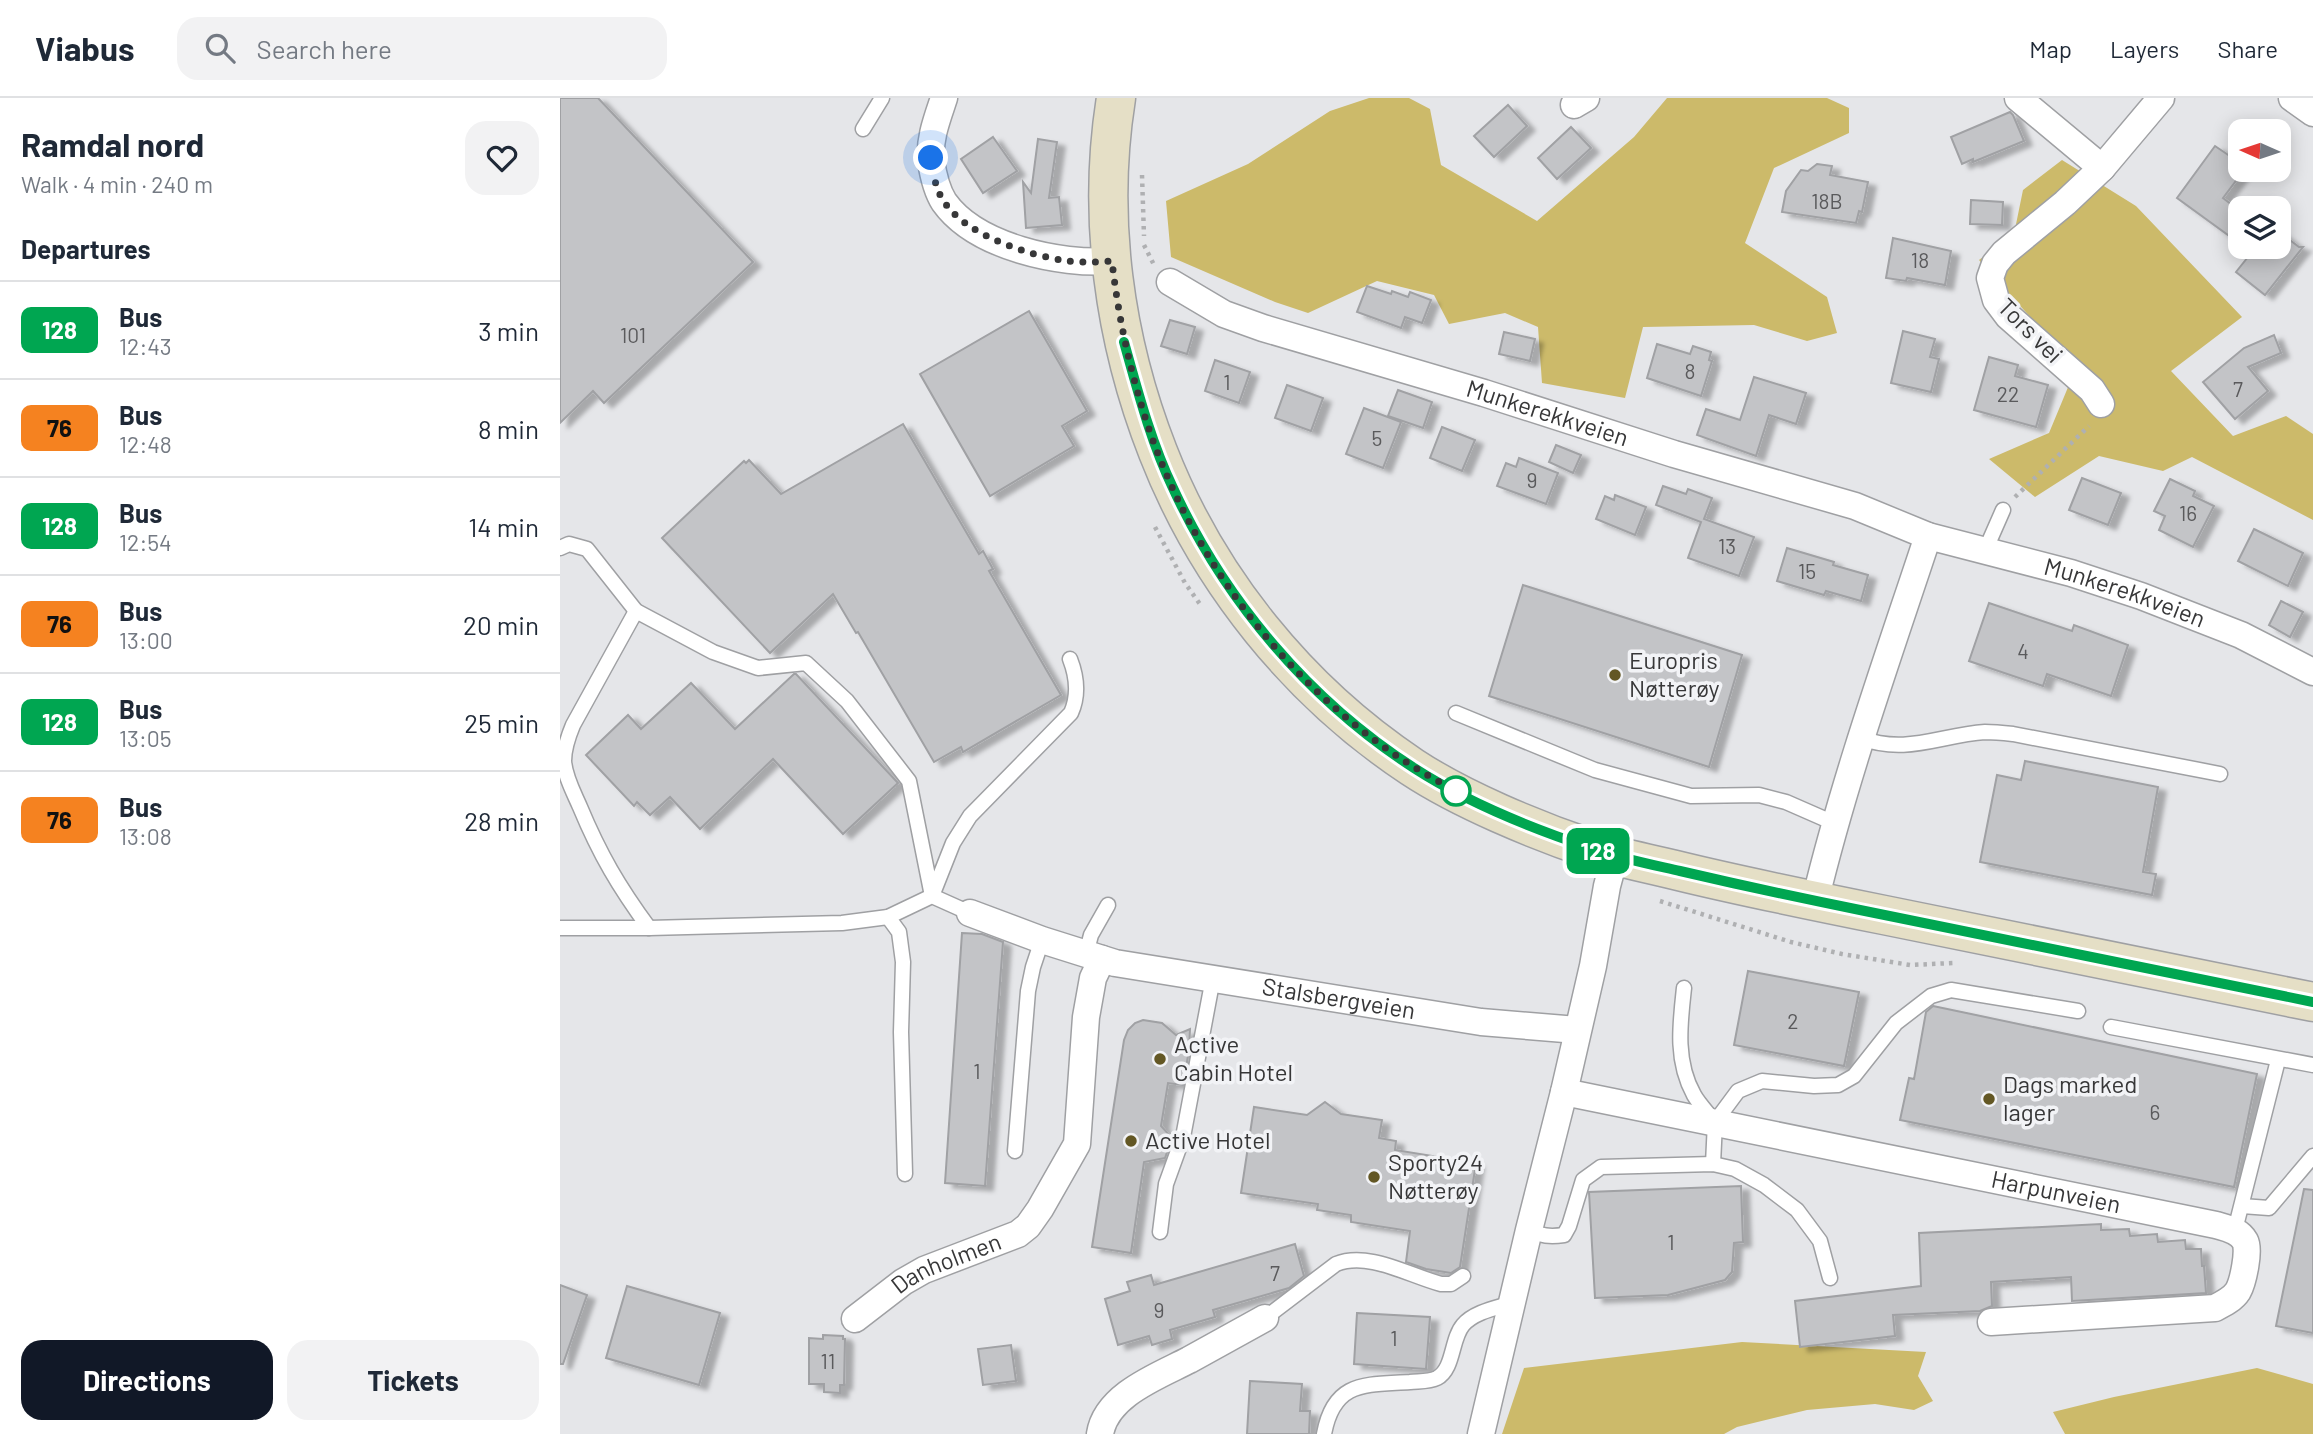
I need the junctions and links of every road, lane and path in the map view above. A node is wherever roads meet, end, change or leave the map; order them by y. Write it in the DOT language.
graph roads {
  1 [pos="882,98"];
  2 [pos="944,98"];
  3 [pos="1116,98"];
  4 [pos="2018,98"];
  5 [pos="2161,98"];
  6 [pos="2292,98"];
  7 [pos="2313,113"];
  8 [pos="863,129"];
  9 [pos="1140,163"];
  10 [pos="2102,168"];
  11 [pos="1112,261"];
  12 [pos="1170,282"];
  13 [pos="2101,404"];
  14 [pos="2003,510"];
  15 [pos="1928,536"];
  16 [pos="560,548"];
  17 [pos="1985,551"];
  18 [pos="636,611"];
  19 [pos="1070,659"];
  20 [pos="2313,672"];
  21 [pos="1456,713"];
  22 [pos="1861,738"];
  23 [pos="2220,774"];
  24 [pos="1834,823"];
  25 [pos="1615,856"];
  26 [pos="932,896"];
  27 [pos="1657,901"];
  28 [pos="1815,901"];
  29 [pos="1108,905"];
  30 [pos="970,913"];
  31 [pos="888,917"];
  32 [pos="560,928"];
  33 [pos="649,928"];
  34 [pos="1042,940"];
  35 [pos="1094,957"];
  36 [pos="1960,963"];
  37 [pos="1213,978"];
  38 [pos="1684,988"];
  39 [pos="2313,1002"];
  40 [pos="2078,1011"];
  41 [pos="2111,1027"];
  42 [pos="1577,1030"];
  43 [pos="2278,1060"];
  44 [pos="2313,1065"];
  45 [pos="1564,1093"];
  46 [pos="1715,1122"];
  47 [pos="1015,1151"];
  48 [pos="2313,1156"];
  49 [pos="1713,1164"];
  50 [pos="905,1174"];
  51 [pos="2239,1218"];
  52 [pos="1529,1230"];
  53 [pos="1160,1232"];
  54 [pos="1463,1276"];
  55 [pos="1830,1278"];
  56 [pos="1511,1303"];
  57 [pos="1265,1318"];
  58 [pos="855,1320"];
  59 [pos="1991,1322"];
  60 [pos="1480,1432"];
  61 [pos="1100,1434"];
  62 [pos="1324,1434"];
  1 -- 8 [label="lane"];
  2 -- 11 [label="street"];
  3 -- 11 [label="main road"];
  4 -- 10 [label="street"];
  5 -- 10 [label="street, Tors vei"];
  6 -- 7 [label="street"];
  9 -- 12 [label="path"];
  10 -- 13 [label="street, Tors vei"];
  11 -- 25 [label="main road"];
  12 -- 15 [label="street, Munkerekkveien"];
  13 -- 14 [label="path"];
  14 -- 17 [label="lane"];
  15 -- 17 [label="street, Munkerekkveien"];
  15 -- 22 [label="street"];
  16 -- 18 [label="lane"];
  17 -- 20 [label="street, Munkerekkveien"];
  18 -- 26 [label="lane"];
  18 -- 33 [label="lane"];
  19 -- 26 [label="lane"];
  21 -- 24 [label="lane"];
  22 -- 23 [label="lane"];
  22 -- 24 [label="street"];
  24 -- 28 [label="street"];
  25 -- 28 [label="main road"];
  25 -- 42 [label="street"];
  26 -- 30 [label="lane"];
  26 -- 31 [label="lane"];
  27 -- 36 [label="path"];
  28 -- 39 [label="main road"];
  29 -- 35 [label="lane"];
  30 -- 34 [label="street, Stalsbergveien"];
  31 -- 33 [label="lane"];
  31 -- 50 [label="lane"];
  32 -- 33 [label="lane"];
  34 -- 35 [label="street, Stalsbergveien"];
  34 -- 47 [label="lane"];
  35 -- 37 [label="street, Stalsbergveien"];
  35 -- 58 [label="street, Danholmen"];
  37 -- 42 [label="street, Stalsbergveien"];
  37 -- 53 [label="lane"];
  38 -- 46 [label="lane"];
  40 -- 46 [label="lane"];
  41 -- 43 [label="lane"];
  42 -- 45 [label="street"];
  43 -- 44 [label="lane"];
  43 -- 51 [label="lane"];
  45 -- 46 [label="street, Harpunveien"];
  45 -- 52 [label="street"];
  46 -- 49 [label="lane"];
  46 -- 51 [label="street, Harpunveien"];
  48 -- 51 [label="lane"];
  49 -- 52 [label="lane"];
  49 -- 55 [label="lane"];
  51 -- 59 [label="street"];
  52 -- 56 [label="street"];
  54 -- 57 [label="lane"];
  56 -- 60 [label="street"];
  56 -- 62 [label="lane"];
  57 -- 61 [label="street"];
}
